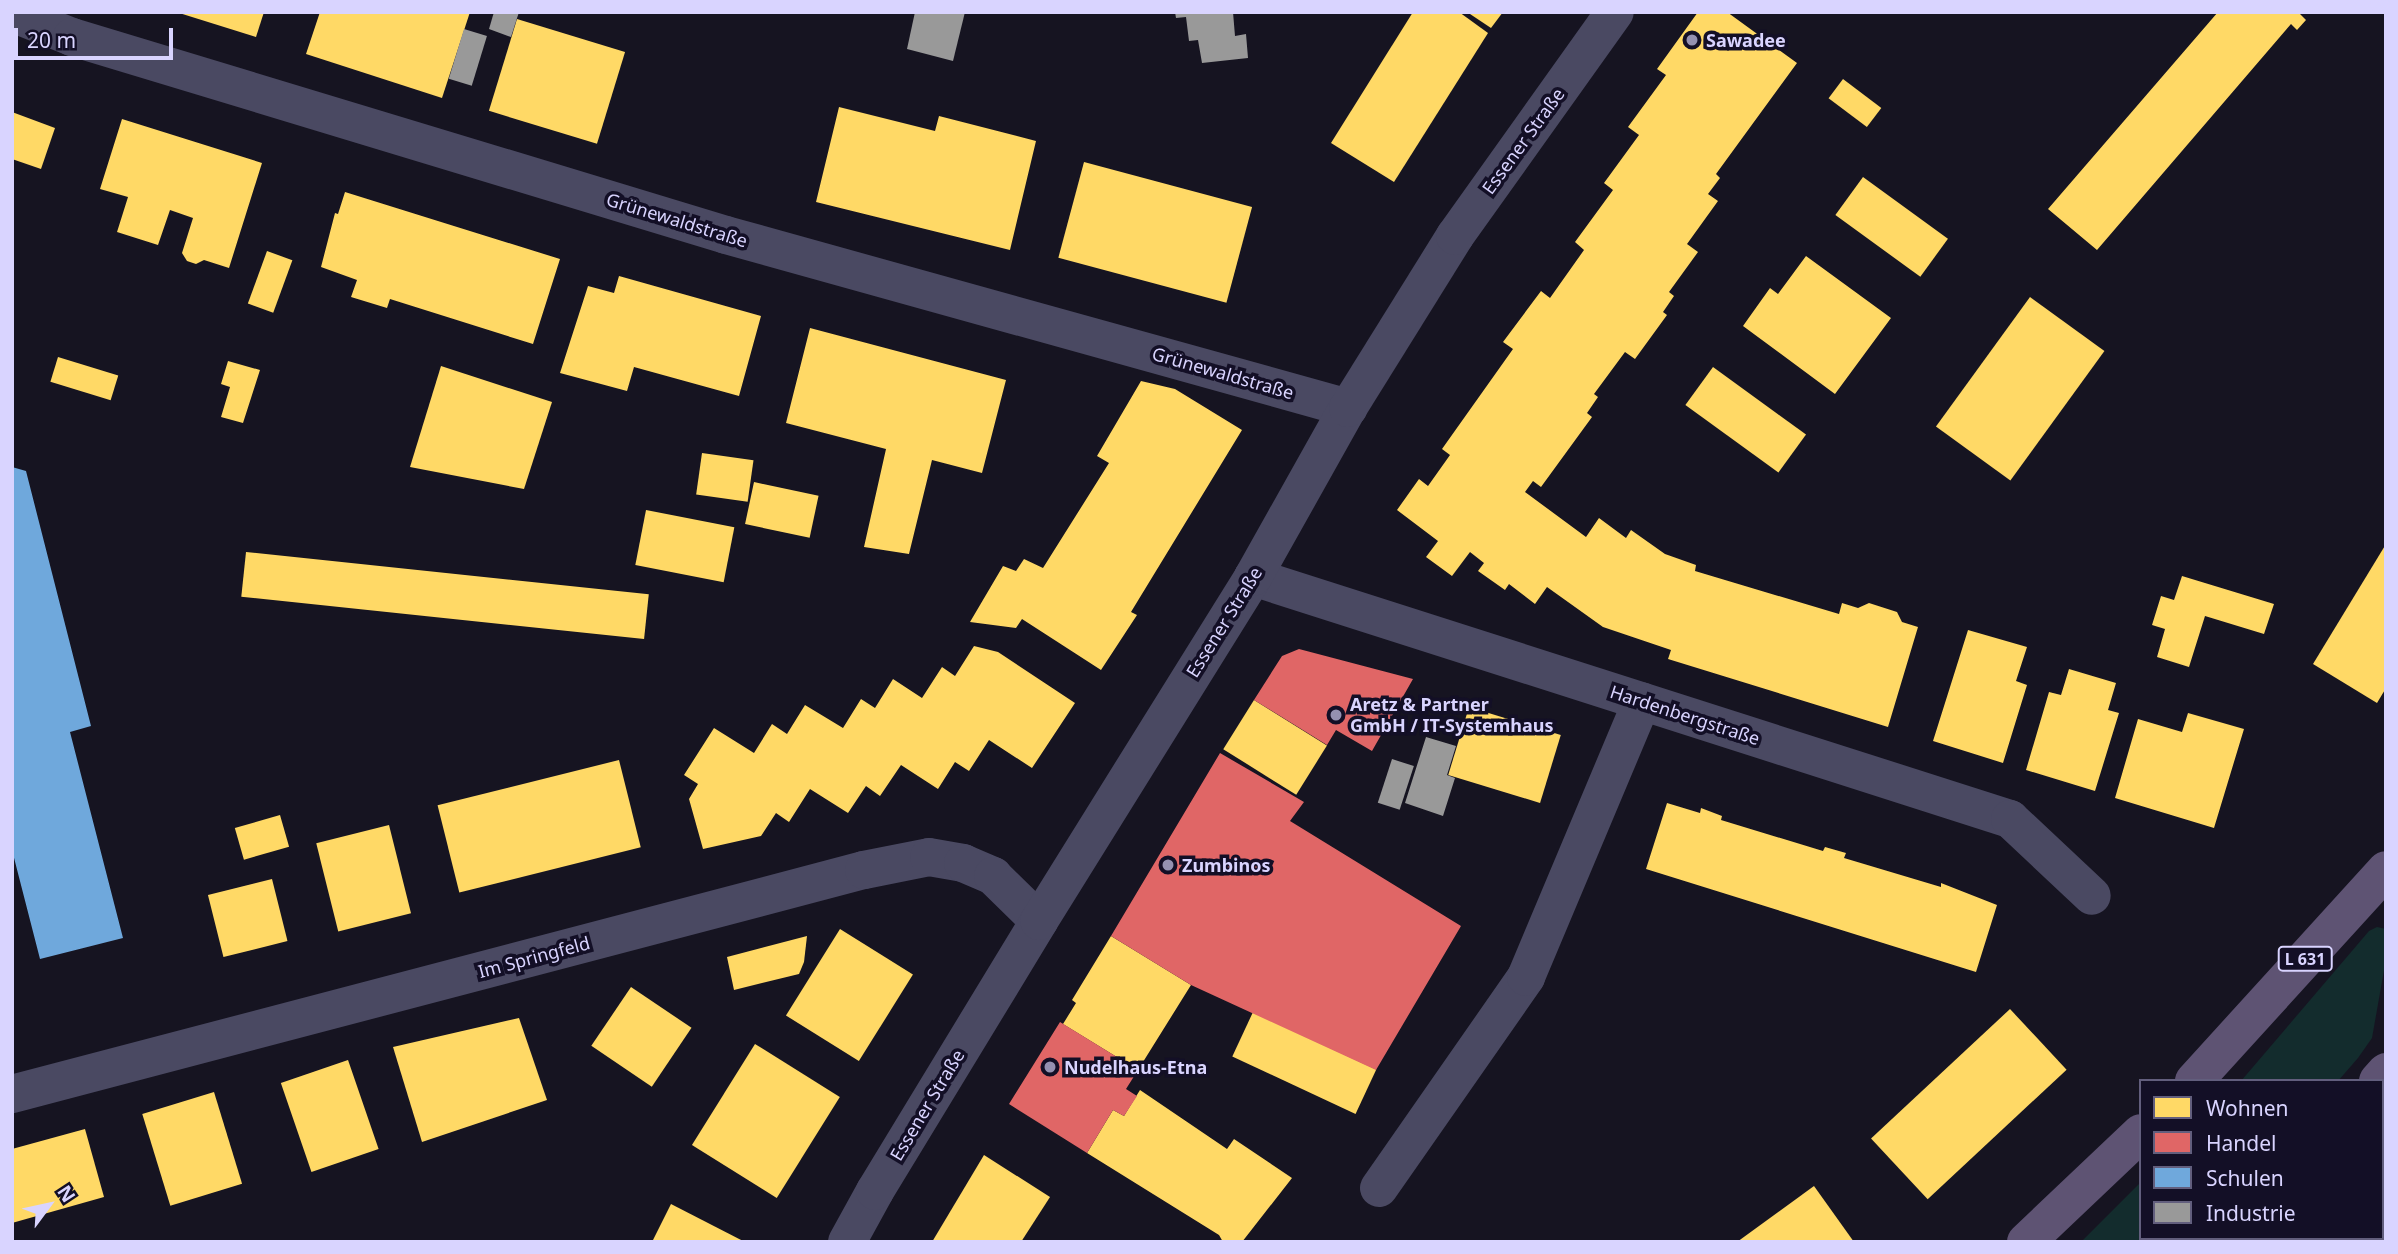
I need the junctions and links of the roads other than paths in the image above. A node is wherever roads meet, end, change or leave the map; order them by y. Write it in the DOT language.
graph roads {
  1 [pos="1615,12"];
  2 [pos="12,13"];
  3 [pos="1348,408"];
  4 [pos="1253,577"];
  5 [pos="1642,701"];
  6 [pos="2386,870"];
  7 [pos="2092,896"];
  8 [pos="1039,921"];
  9 [pos="2196,1079"];
  10 [pos="12,1094"];
  11 [pos="2139,1135"];
  12 [pos="1379,1188"];
  13 [pos="848,1242"];
  14 [pos="2026,1242"];
  1 -- 3 [label="street, Essener Straße"];
  2 -- 3 [label="street, Grünewaldstraße"];
  3 -- 4 [label="street, Essener Straße"];
  4 -- 5 [label="street, Hardenbergstraße"];
  4 -- 8 [label="street, Essener Straße"];
  5 -- 7 [label="street, Hardenbergstraße"];
  5 -- 12 [label="street"];
  6 -- 9 [label="main road, L 631"];
  8 -- 10 [label="street, Im Springfeld"];
  8 -- 13 [label="street, Essener Straße"];
  11 -- 14 [label="main road"];
}
